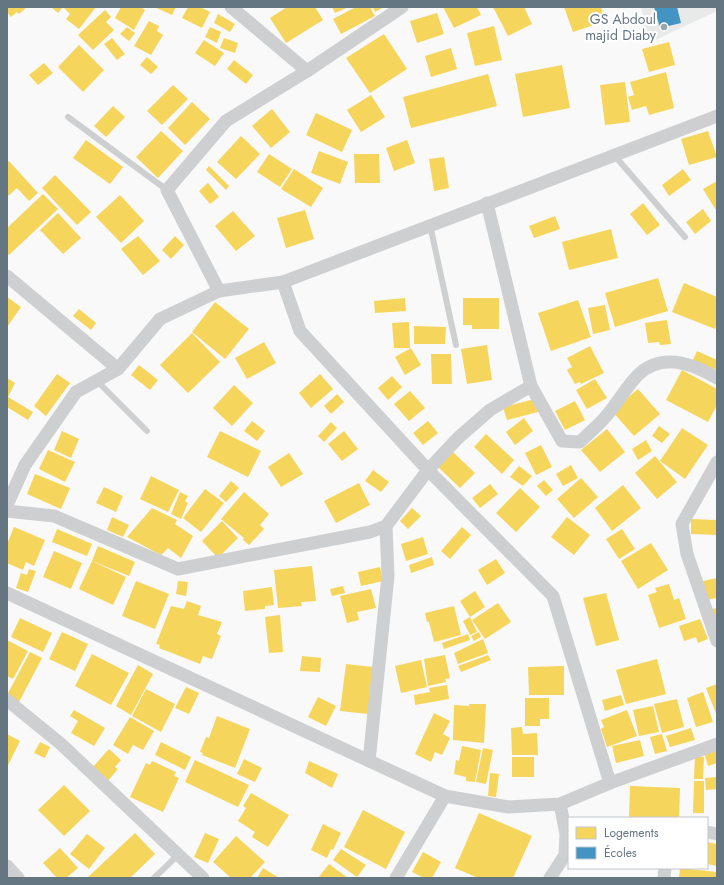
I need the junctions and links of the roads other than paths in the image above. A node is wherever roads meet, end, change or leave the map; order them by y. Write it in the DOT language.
graph roads {
  1 [pos="230,7"];
  2 [pos="400,8"];
  3 [pos="307,71"];
  4 [pos="717,116"];
  5 [pos="68,117"];
  6 [pos="613,154"];
  7 [pos="167,190"];
  8 [pos="487,203"];
  9 [pos="430,225"];
  10 [pos="685,237"];
  11 [pos="7,276"];
  12 [pos="283,282"];
  13 [pos="219,291"];
  14 [pos="456,345"];
  15 [pos="118,369"];
  16 [pos="717,378"];
  17 [pos="97,381"];
  18 [pos="531,386"];
  19 [pos="147,431"];
  20 [pos="717,462"];
  21 [pos="428,470"];
  22 [pos="7,505"];
  23 [pos="7,511"];
  24 [pos="386,526"];
  25 [pos="7,593"];
  26 [pos="717,641"];
  27 [pos="7,700"];
  28 [pos="717,744"];
  29 [pos="369,761"];
  30 [pos="610,783"];
  31 [pos="444,796"];
  32 [pos="560,804"];
  33 [pos="178,855"];
  34 [pos="567,855"];
  35 [pos="7,866"];
  36 [pos="18,878"];
  37 [pos="154,878"];
  38 [pos="203,878"];
  39 [pos="396,878"];
  40 [pos="550,878"];
  1 -- 3 [label="street"];
  2 -- 3 [label="street"];
  3 -- 7 [label="street"];
  4 -- 6 [label="street"];
  5 -- 7 [label="lane"];
  6 -- 8 [label="street"];
  6 -- 10 [label="lane"];
  7 -- 13 [label="street"];
  8 -- 9 [label="street"];
  8 -- 18 [label="street"];
  9 -- 12 [label="street"];
  9 -- 14 [label="lane"];
  11 -- 15 [label="street"];
  12 -- 13 [label="street"];
  12 -- 21 [label="street"];
  13 -- 15 [label="street"];
  15 -- 17 [label="street"];
  16 -- 18 [label="street"];
  17 -- 19 [label="lane"];
  17 -- 22 [label="street"];
  18 -- 21 [label="street"];
  20 -- 26 [label="street"];
  21 -- 24 [label="street"];
  21 -- 30 [label="street"];
  23 -- 24 [label="street"];
  24 -- 29 [label="street"];
  25 -- 29 [label="street"];
  27 -- 33 [label="street"];
  28 -- 30 [label="street"];
  29 -- 31 [label="street"];
  30 -- 32 [label="street"];
  31 -- 32 [label="street"];
  31 -- 39 [label="street"];
  32 -- 34 [label="street"];
  33 -- 37 [label="lane"];
  33 -- 38 [label="street"];
  34 -- 40 [label="street"];
  35 -- 36 [label="street"];
}
